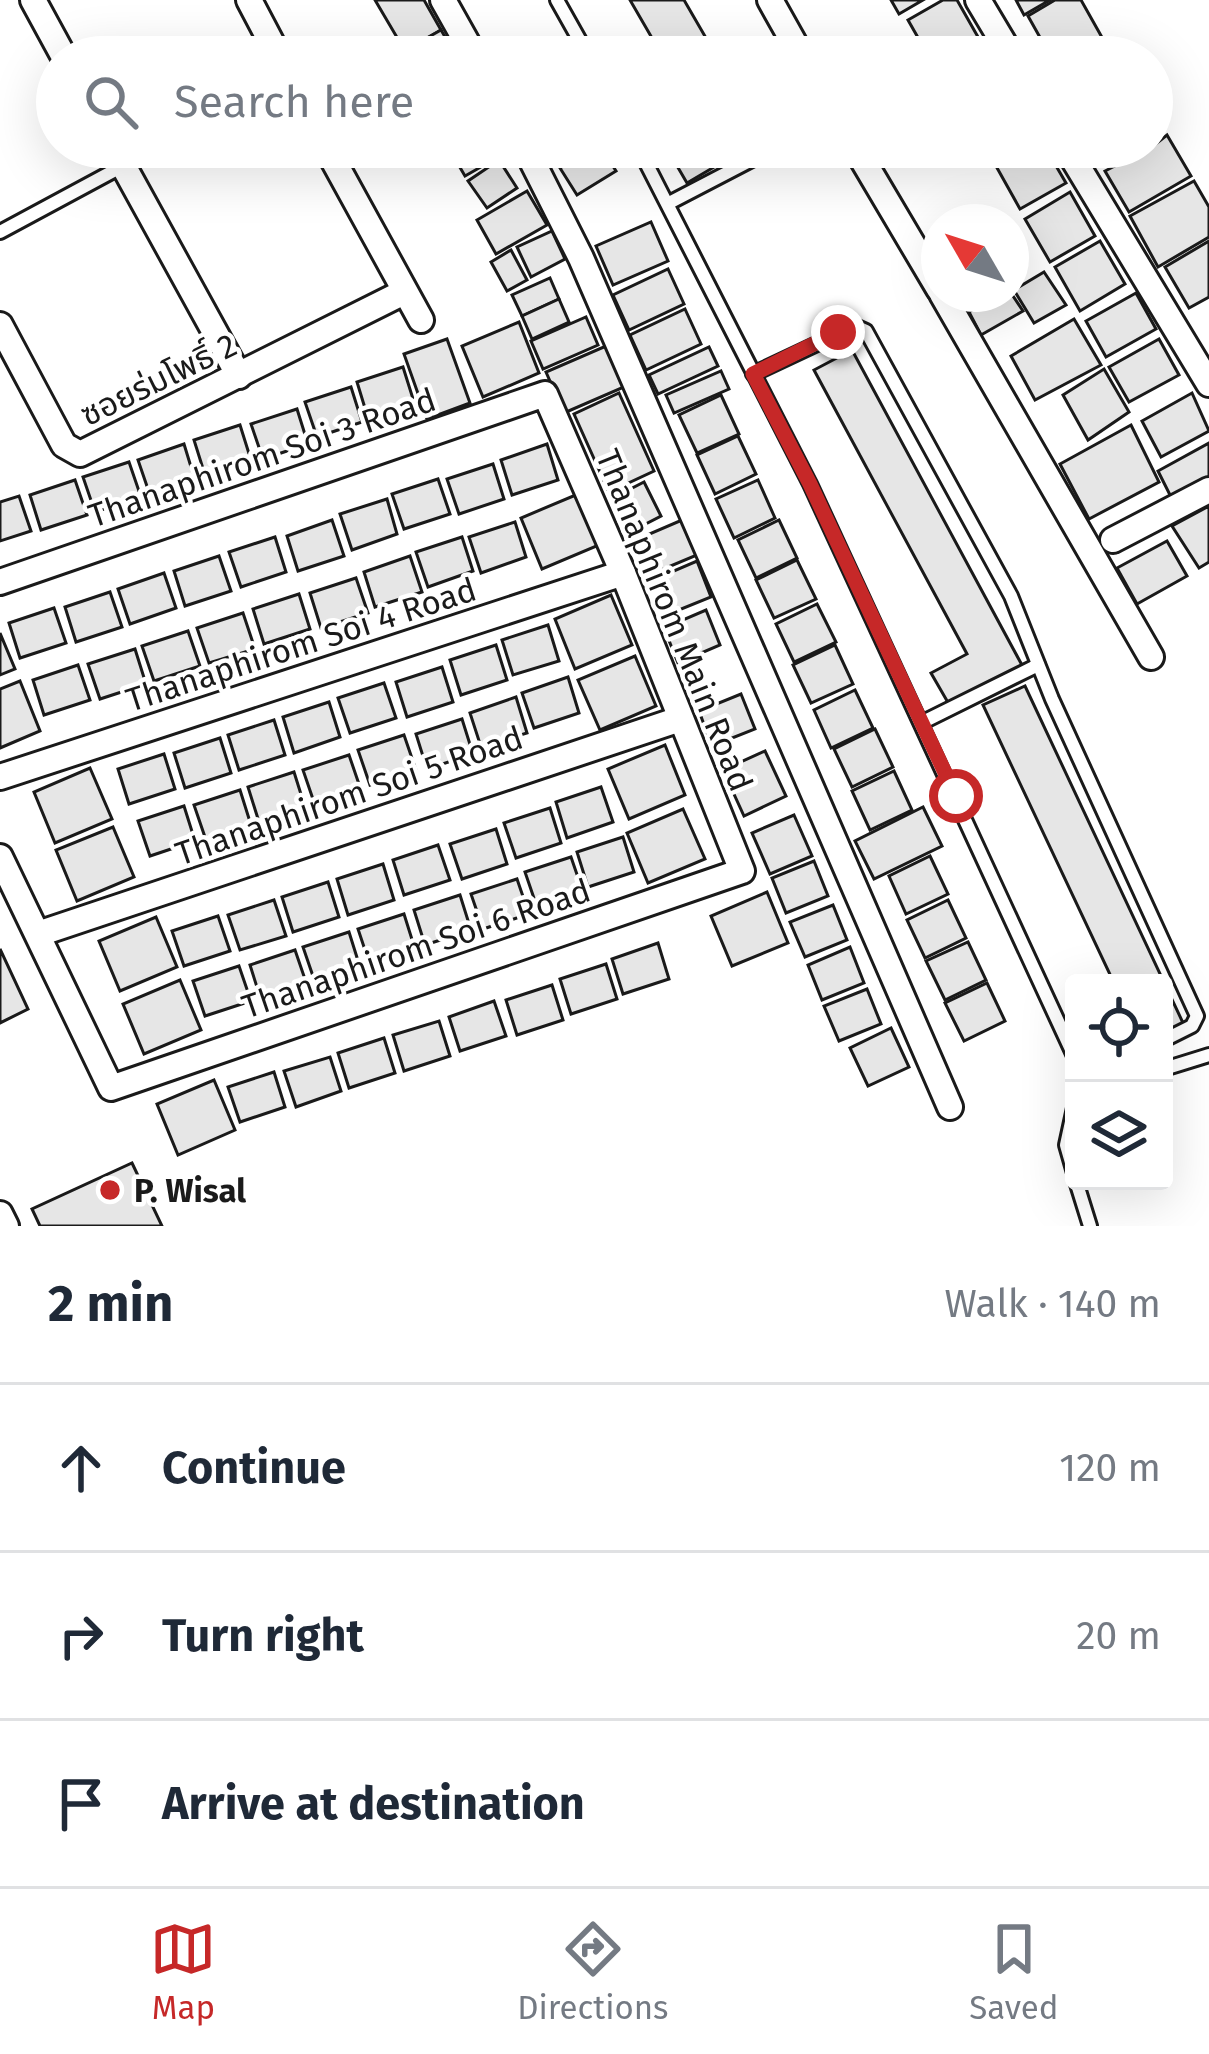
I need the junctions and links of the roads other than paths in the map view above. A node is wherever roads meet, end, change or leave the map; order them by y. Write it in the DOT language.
graph roads {
  1 [pos="33,0"];
  2 [pos="249,0"];
  3 [pos="442,0"];
  4 [pos="557,0"];
  5 [pos="770,0"];
  6 [pos="978,0"];
  7 [pos="53,36"];
  8 [pos="268,36"];
  9 [pos="463,36"];
  10 [pos="577,36"];
  11 [pos="790,36"];
  12 [pos="999,36"];
  13 [pos="99,168"];
  14 [pos="125,168"];
  15 [pos="337,168"];
  16 [pos="535,168"];
  17 [pos="650,168"];
  18 [pos="736,168"];
  19 [pos="867,168"];
  20 [pos="1079,168"];
  21 [pos="669,203"];
  22 [pos="0,232"];
  23 [pos="921,259"];
  24 [pos="404,292"];
  25 [pos="952,312"];
  26 [pos="421,320"];
  27 [pos="0,325"];
  28 [pos="753,374"];
  29 [pos="239,376"];
  30 [pos="1209,384"];
  31 [pos="545,394"];
  32 [pos="1209,490"];
  33 [pos="1113,540"];
  34 [pos="623,573"];
  35 [pos="0,582"];
  36 [pos="1151,657"];
  37 [pos="1038,665"];
  38 [pos="680,719"];
  39 [pos="921,723"];
  40 [pos="0,777"];
  41 [pos="0,857"];
  42 [pos="742,871"];
  43 [pos="38,934"];
  44 [pos="1065,1036"];
  45 [pos="1173,1036"];
  46 [pos="1209,1055"];
  47 [pos="1173,1067"];
  48 [pos="950,1107"];
  49 [pos="1079,1190"];
  50 [pos="0,1214"];
  51 [pos="6,1226"];
  52 [pos="1090,1226"];
  1 -- 7 [label="street"];
  2 -- 8 [label="street"];
  3 -- 9 [label="street"];
  4 -- 10 [label="lane"];
  5 -- 11 [label="street"];
  6 -- 12 [label="street"];
  13 -- 22 [label="lane"];
  14 -- 29 [label="street"];
  15 -- 24 [label="street"];
  16 -- 48 [label="street"];
  17 -- 21 [label="lane"];
  18 -- 21 [label="lane"];
  19 -- 23 [label="street"];
  20 -- 30 [label="street"];
  21 -- 28 [label="lane"];
  24 -- 26 [label="street"];
  24 -- 29 [label="street, ซอยร่มโพธิ์ 2"];
  25 -- 36 [label="street"];
  27 -- 29 [label="street, ซอยร่มโพธิ์ 2"];
  28 -- 37 [label="lane"];
  28 -- 39 [label="lane"];
  31 -- 34 [label="street, Thanaphirom Main Road"];
  31 -- 35 [label="street, Thanaphirom Soi 3 Road"];
  32 -- 33 [label="street"];
  34 -- 38 [label="street, Thanaphirom Main Road"];
  34 -- 40 [label="street, Thanaphirom Soi 4 Road"];
  37 -- 39 [label="lane"];
  37 -- 45 [label="lane"];
  38 -- 42 [label="street, Thanaphirom Main Road"];
  38 -- 43 [label="street, Thanaphirom Soi 5 Road"];
  39 -- 44 [label="lane"];
  41 -- 43 [label="street"];
  42 -- 43 [label="street, Thanaphirom Soi 6 Road"];
  46 -- 47 [label="lane"];
  49 -- 52 [label="lane"];
  50 -- 51 [label="street"];
}
